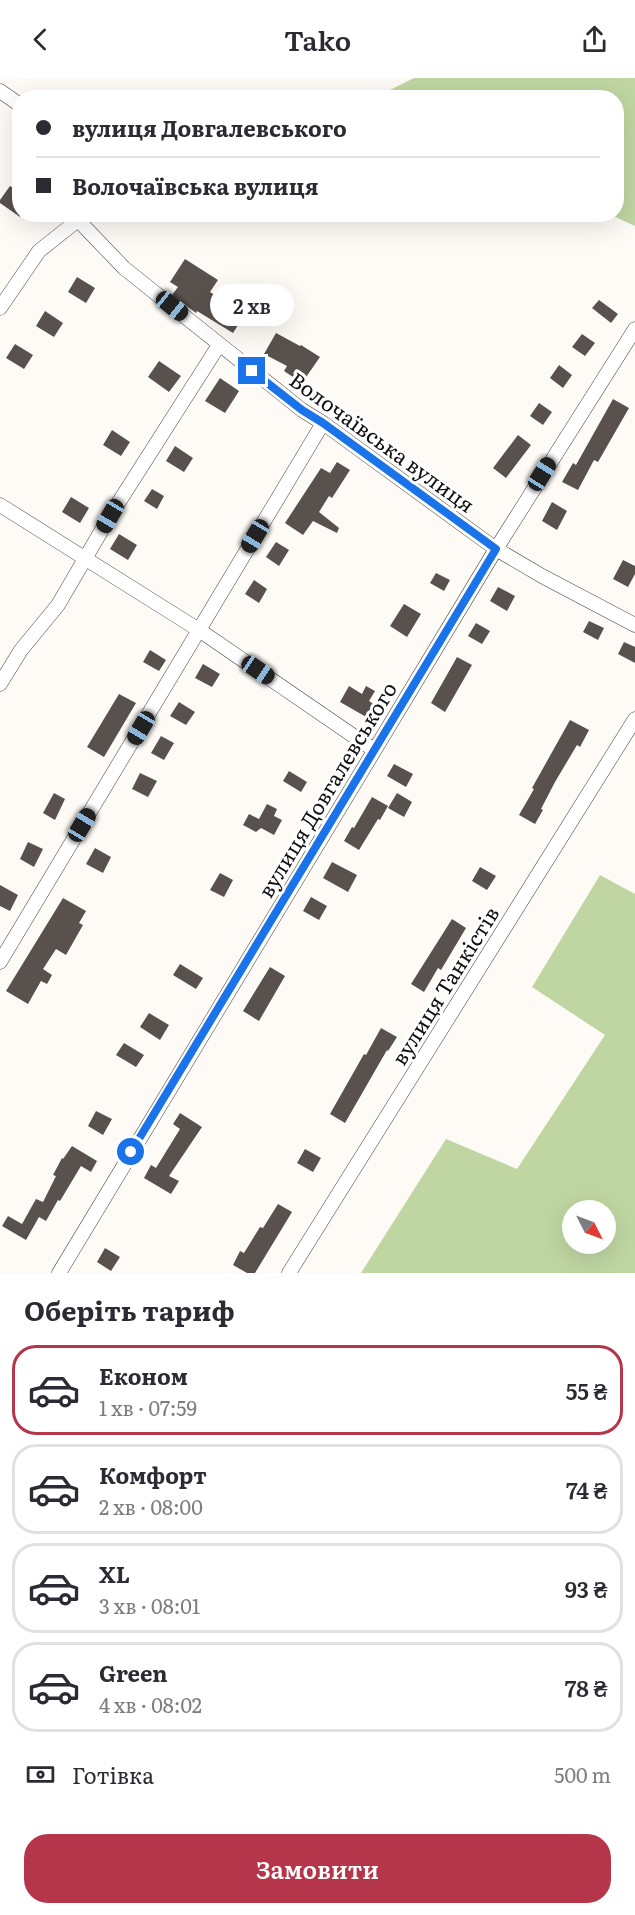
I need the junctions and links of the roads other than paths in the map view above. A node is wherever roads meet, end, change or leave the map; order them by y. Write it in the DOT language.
graph roads {
  1 [pos="74,222"];
  2 [pos="84,222"];
  3 [pos="0,308"];
  4 [pos="635,329"];
  5 [pos="219,345"];
  6 [pos="323,423"];
  7 [pos="0,505"];
  8 [pos="496,549"];
  9 [pos="85,558"];
  10 [pos="635,626"];
  11 [pos="199,630"];
  12 [pos="0,684"];
  13 [pos="635,719"];
  14 [pos="374,750"];
  15 [pos="0,962"];
  16 [pos="59,1273"];
  17 [pos="289,1273"];
  1 -- 3 [label="street"];
  2 -- 5 [label="street, Волочаївська вулиця"];
  4 -- 8 [label="street, вулиця Довгалевського"];
  5 -- 6 [label="street, Волочаївська вулиця"];
  5 -- 9 [label="street"];
  6 -- 8 [label="street, Волочаївська вулиця"];
  6 -- 11 [label="street"];
  7 -- 9 [label="street"];
  8 -- 10 [label="street, Волочаївська вулиця"];
  8 -- 14 [label="street, вулиця Довгалевського"];
  9 -- 11 [label="street"];
  9 -- 12 [label="street"];
  11 -- 14 [label="street"];
  11 -- 15 [label="street"];
  13 -- 17 [label="street, вулиця Танкістів"];
  14 -- 16 [label="street, вулиця Довгалевського"];
}
